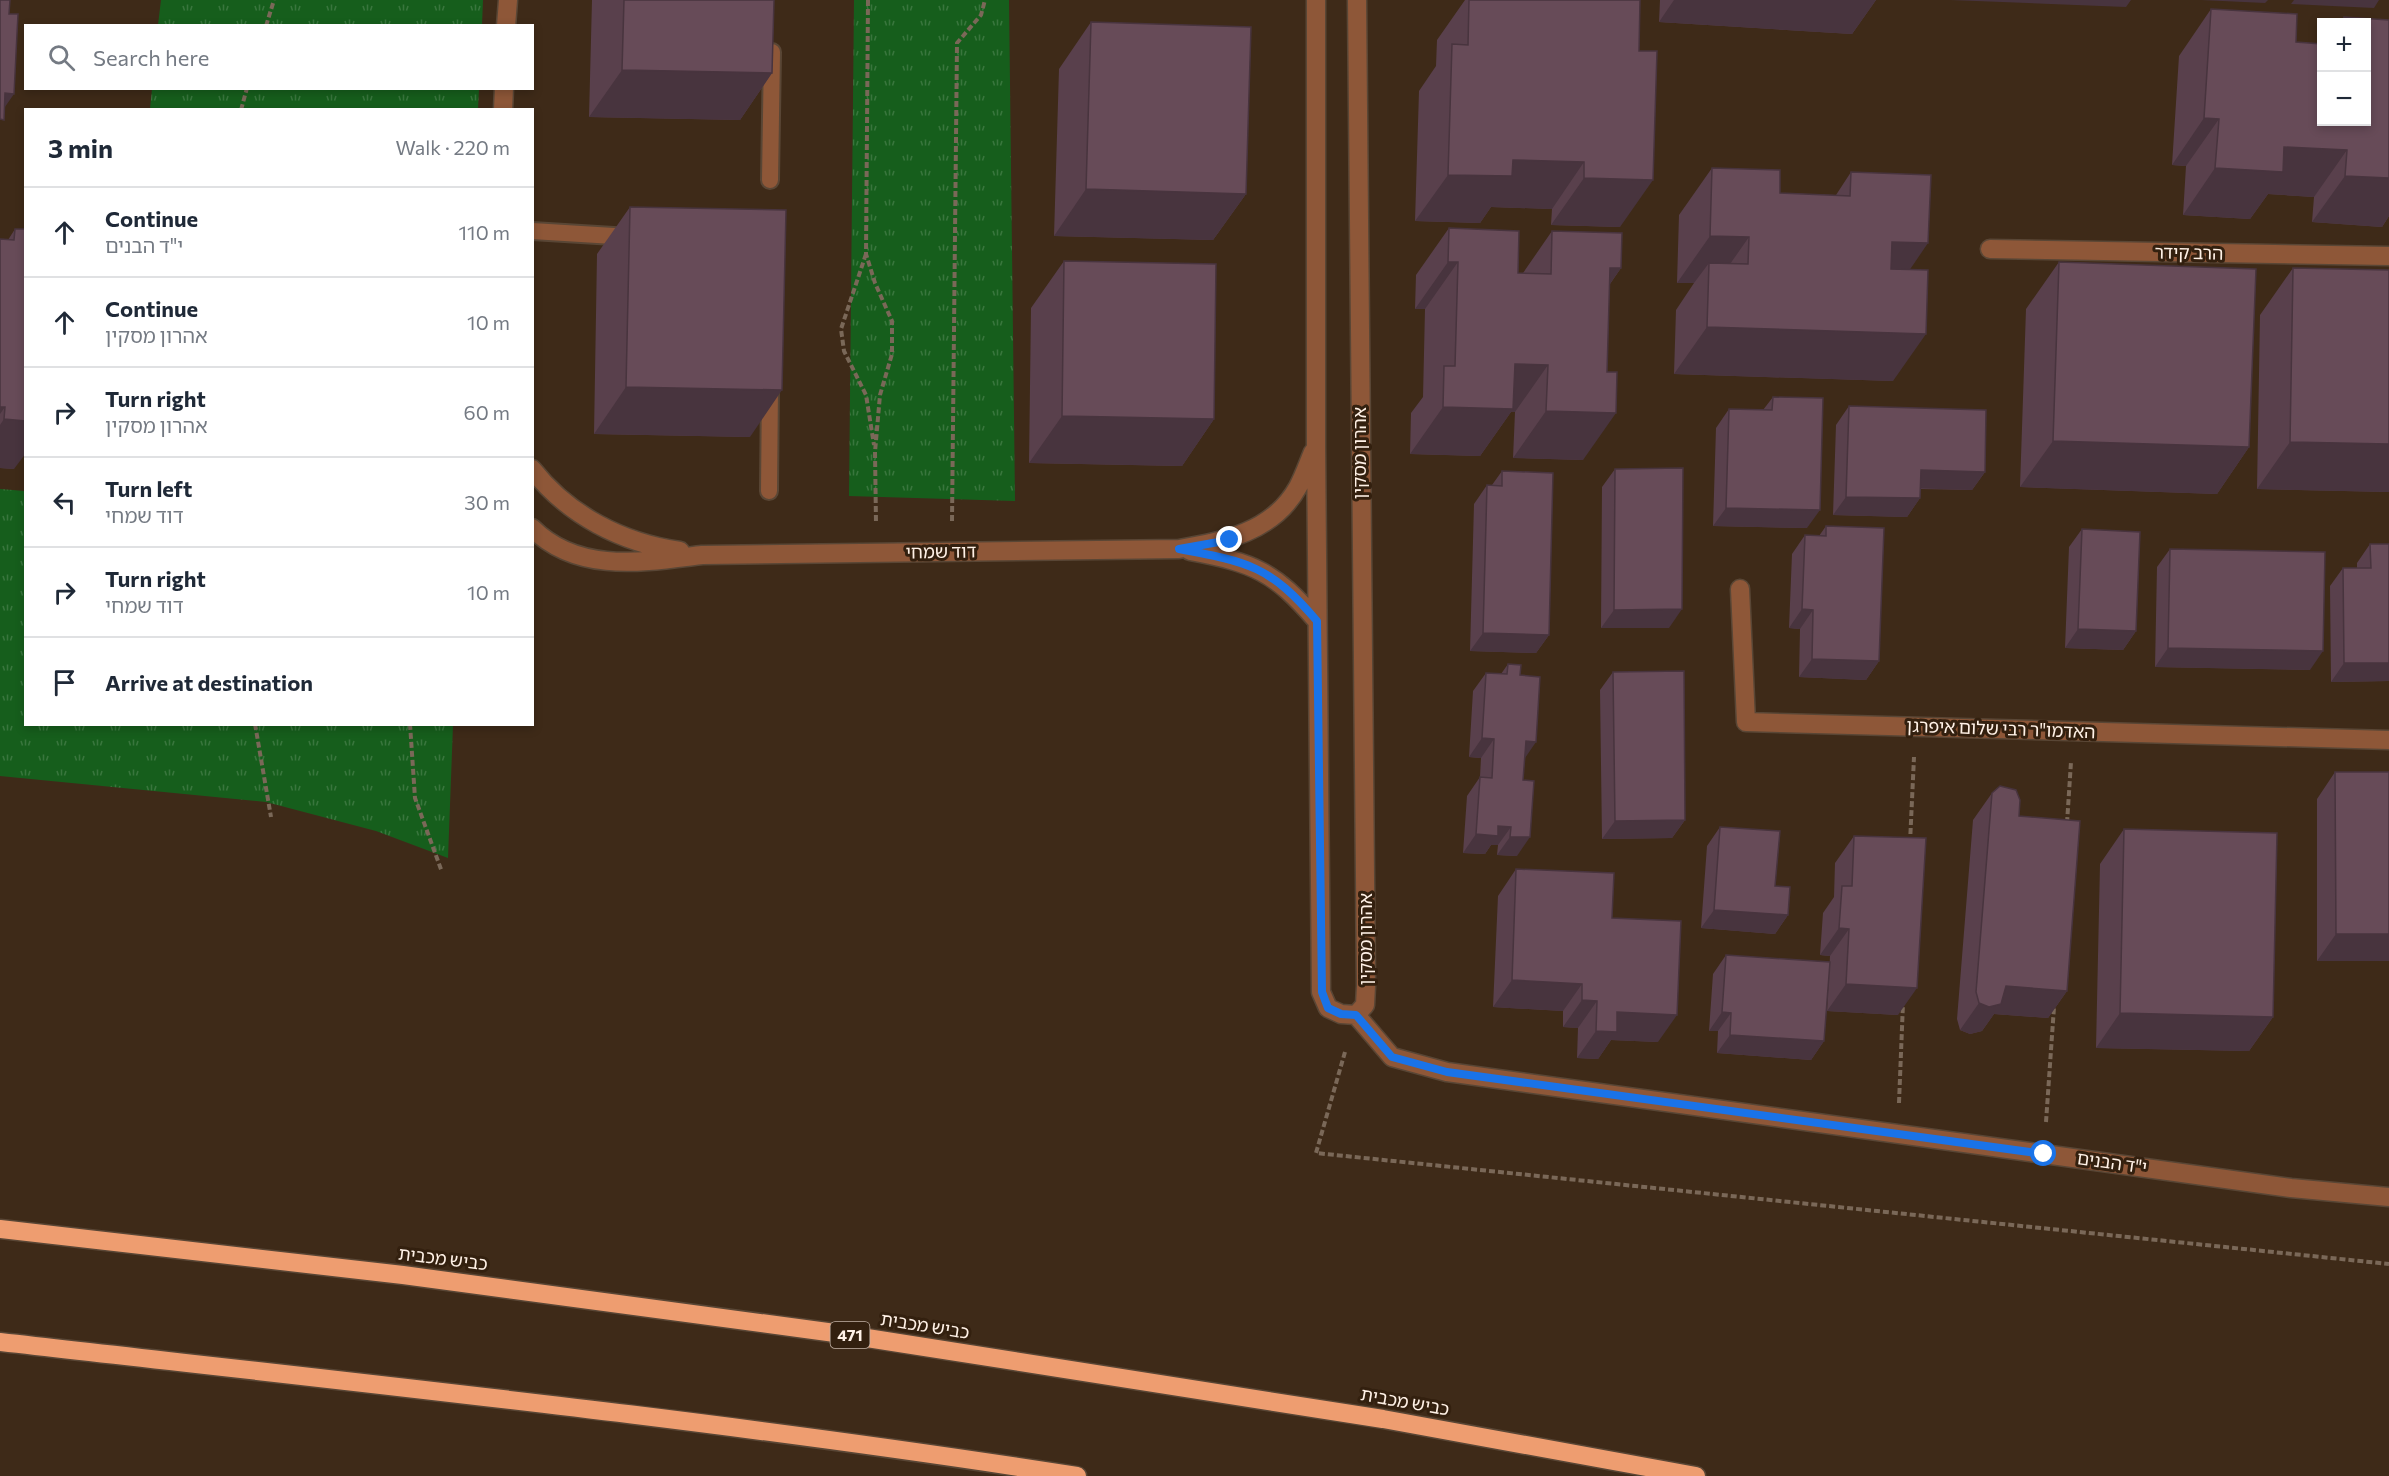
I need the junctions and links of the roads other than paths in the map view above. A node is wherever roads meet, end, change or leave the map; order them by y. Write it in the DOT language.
graph roads {
  1 [pos="508,0"];
  2 [pos="1316,0"];
  3 [pos="1357,0"];
  4 [pos="507,24"];
  5 [pos="772,34"];
  6 [pos="504,90"];
  7 [pos="502,108"];
  8 [pos="770,180"];
  9 [pos="534,231"];
  10 [pos="647,238"];
  11 [pos="1990,249"];
  12 [pos="2389,256"];
  13 [pos="771,374"];
  14 [pos="1316,445"];
  15 [pos="534,472"];
  16 [pos="769,490"];
  17 [pos="534,529"];
  18 [pos="1179,549"];
  19 [pos="702,555"];
  20 [pos="1740,589"];
  21 [pos="1317,621"];
  22 [pos="2389,740"];
  23 [pos="1356,1015"];
  24 [pos="2389,1197"];
  25 [pos="0,1229"];
  26 [pos="0,1342"];
  27 [pos="1077,1476"];
  28 [pos="1696,1476"];
  1 -- 4 [label="street"];
  2 -- 14 [label="street"];
  3 -- 23 [label="street, אהרון מסקין"];
  5 -- 8 [label="lane"];
  6 -- 7 [label="street"];
  9 -- 10 [label="lane"];
  11 -- 12 [label="street, הרב קידר"];
  13 -- 16 [label="lane"];
  14 -- 18 [label="street, דוד שמחי"];
  14 -- 21 [label="street"];
  15 -- 19 [label="street, דוד שמחי"];
  17 -- 19 [label="street, דוד שמחי"];
  18 -- 19 [label="street, דוד שמחי"];
  18 -- 21 [label="street, דוד שמחי"];
  20 -- 22 [label="street, האדמו\"ר רבי שלום איפרגן"];
  21 -- 23 [label="street"];
  23 -- 24 [label="street, י\"ד הבנים"];
  25 -- 28 [label="highway, כביש מכבית / 471"];
  26 -- 27 [label="highway"];
}
